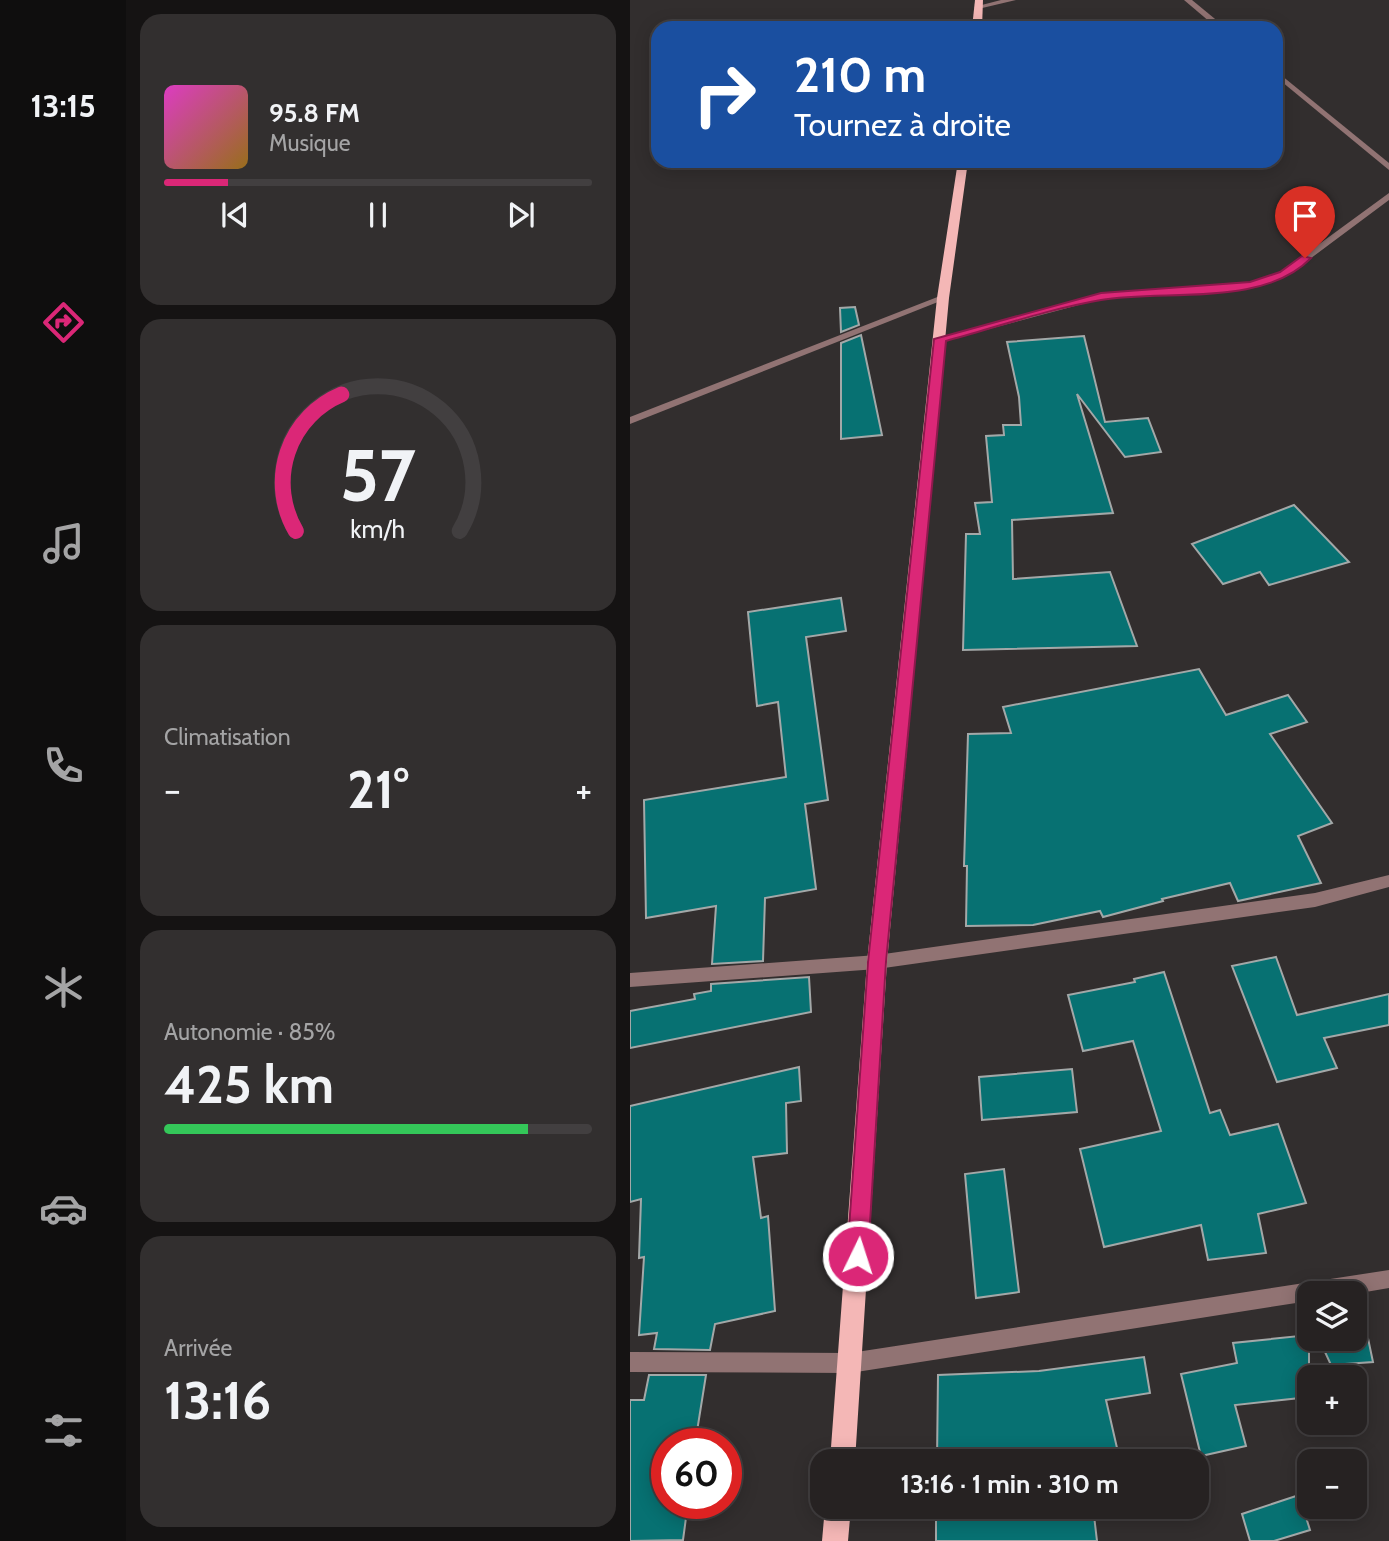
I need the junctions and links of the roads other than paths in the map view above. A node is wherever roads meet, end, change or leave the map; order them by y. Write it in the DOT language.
graph roads {
  1 [pos="1012,0"];
  2 [pos="1188,0"];
  3 [pos="979,4"];
  4 [pos="1214,21"];
  5 [pos="1283,79"];
  6 [pos="1389,167"];
  7 [pos="961,168"];
  8 [pos="1389,195"];
  9 [pos="943,298"];
  10 [pos="940,339"];
  11 [pos="630,421"];
  12 [pos="1389,881"];
  13 [pos="877,962"];
  14 [pos="630,980"];
  15 [pos="1389,1279"];
  16 [pos="630,1362"];
  17 [pos="850,1363"];
  18 [pos="843,1449"];
  19 [pos="837,1519"];
  20 [pos="835,1541"];
  1 -- 3 [label="street"];
  2 -- 4 [label="street"];
  5 -- 6 [label="street"];
  7 -- 9 [label="main road"];
  8 -- 10 [label="street"];
  9 -- 10 [label="main road"];
  9 -- 11 [label="street"];
  10 -- 13 [label="main road"];
  12 -- 13 [label="street"];
  13 -- 14 [label="street"];
  13 -- 17 [label="main road"];
  15 -- 17 [label="street"];
  16 -- 17 [label="street"];
  17 -- 18 [label="main road"];
  19 -- 20 [label="main road"];
}
